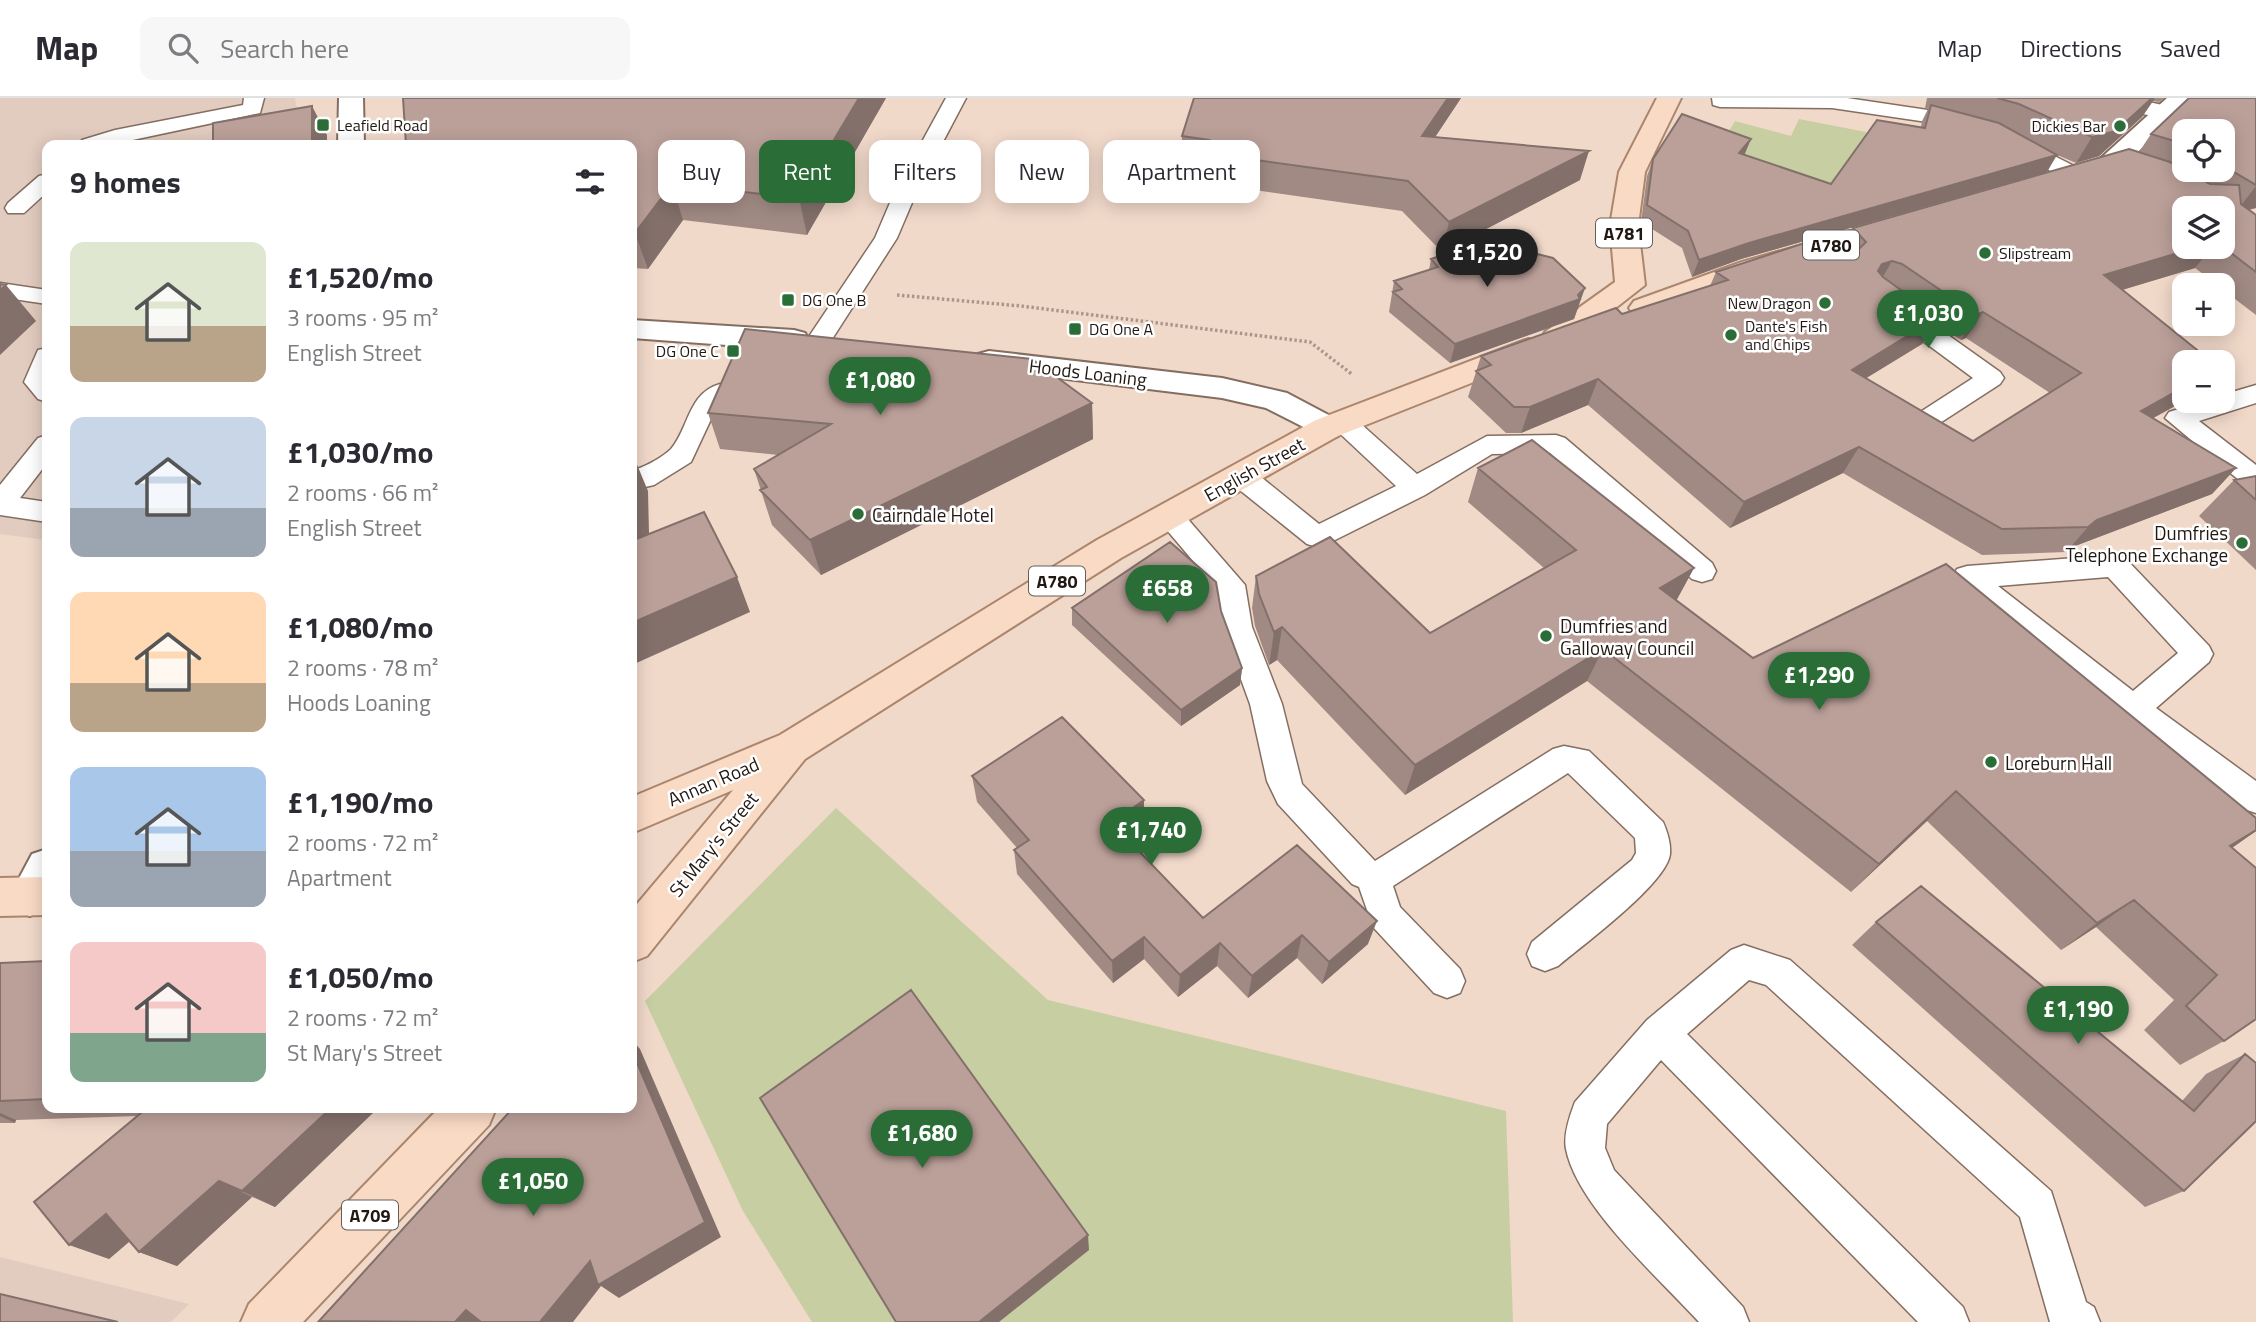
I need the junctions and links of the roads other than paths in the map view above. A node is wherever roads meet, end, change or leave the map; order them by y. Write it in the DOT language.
graph roads {
  1 [pos="254,98"];
  2 [pos="351,98"];
  3 [pos="956,98"];
  4 [pos="1669,98"];
  5 [pos="2079,98"];
  6 [pos="1720,101"];
  7 [pos="1886,103"];
  8 [pos="2175,105"];
  9 [pos="104,140"];
  10 [pos="351,140"];
  11 [pos="2109,164"];
  12 [pos="2138,169"];
  13 [pos="2072,174"];
  14 [pos="42,185"];
  15 [pos="2033,186"];
  16 [pos="16,208"];
  17 [pos="1916,220"];
  18 [pos="1812,250"];
  19 [pos="1627,253"];
  20 [pos="1752,268"];
  21 [pos="1837,268"];
  22 [pos="0,290"];
  23 [pos="42,295"];
  24 [pos="1878,297"];
  25 [pos="637,329"];
  26 [pos="1556,339"];
  27 [pos="832,343"];
  28 [pos="966,358"];
  29 [pos="42,369"];
  30 [pos="42,388"];
  31 [pos="720,393"];
  32 [pos="2256,394"];
  33 [pos="1335,425"];
  34 [pos="1917,426"];
  35 [pos="42,450"];
  36 [pos="1241,476"];
  37 [pos="2256,478"];
  38 [pos="637,479"];
  39 [pos="1415,488"];
  40 [pos="42,511"];
  41 [pos="1169,516"];
  42 [pos="1702,571"];
  43 [pos="2133,709"];
  44 [pos="793,746"];
  45 [pos="2256,799"];
  46 [pos="637,814"];
  47 [pos="1373,877"];
  48 [pos="637,936"];
  49 [pos="1545,954"];
  50 [pos="1447,981"];
  51 [pos="1660,1032"];
  52 [pos="467,1113"];
  53 [pos="2067,1320"];
  54 [pos="268,1322"];
  55 [pos="1728,1322"];
  56 [pos="1948,1322"];
  1 -- 9 [label="lane"];
  2 -- 10 [label="street"];
  3 -- 27 [label="lane"];
  4 -- 19 [label="main road, A781"];
  5 -- 8 [label="lane"];
  6 -- 7 [label="lane"];
  7 -- 13 [label="lane"];
  8 -- 11 [label="street"];
  11 -- 12 [label="main road"];
  11 -- 13 [label="main road"];
  13 -- 15 [label="main road"];
  14 -- 16 [label="lane"];
  17 -- 18 [label="main road, English Street / A780"];
  18 -- 20 [label="main road, English Street / A780"];
  18 -- 21 [label="lane"];
  19 -- 20 [label="main road, English Street / A780"];
  19 -- 26 [label="main road, A781"];
  20 -- 26 [label="main road, English Street / A780"];
  22 -- 23 [label="lane"];
  24 -- 34 [label="lane"];
  25 -- 27 [label="street"];
  26 -- 33 [label="main road, English Street / A780"];
  28 -- 33 [label="street, Hoods Loaning"];
  29 -- 30 [label="lane"];
  31 -- 38 [label="lane"];
  32 -- 37 [label="lane"];
  33 -- 36 [label="main road, English Street / A780"];
  33 -- 39 [label="lane"];
  35 -- 40 [label="lane"];
  36 -- 39 [label="lane"];
  36 -- 41 [label="main road, English Street / A780"];
  39 -- 42 [label="lane"];
  41 -- 44 [label="main road, English Street / A780"];
  41 -- 47 [label="lane"];
  43 -- 43 [label="lane"];
  43 -- 45 [label="lane"];
  44 -- 46 [label="main road, Annan Road / A780"];
  44 -- 48 [label="main road, St Mary's Street"];
  47 -- 49 [label="lane"];
  47 -- 50 [label="lane"];
  51 -- 53 [label="lane"];
  51 -- 55 [label="lane"];
  51 -- 56 [label="lane"];
  52 -- 54 [label="main road, A709"];
}
